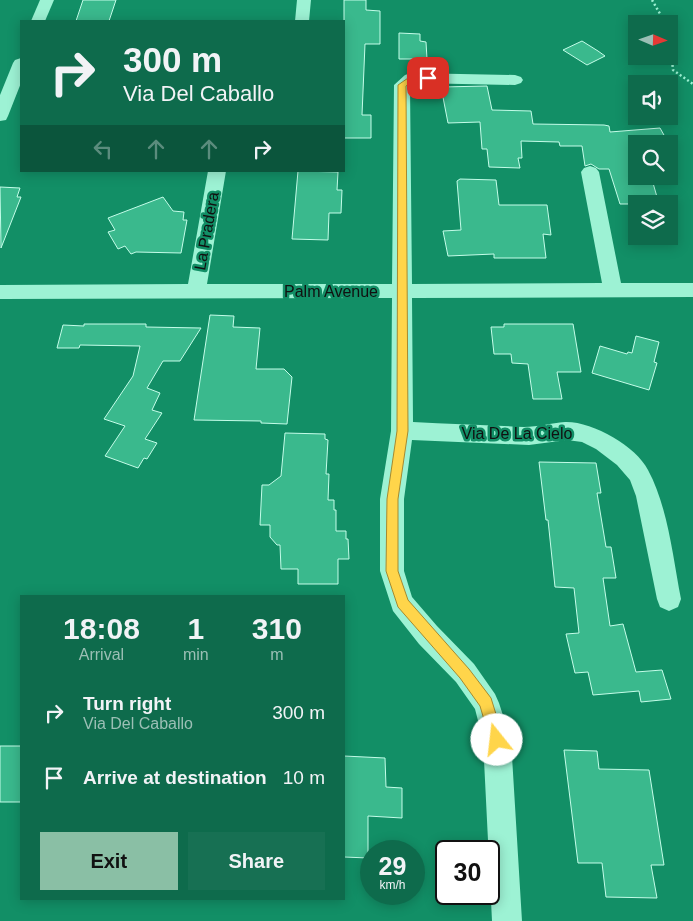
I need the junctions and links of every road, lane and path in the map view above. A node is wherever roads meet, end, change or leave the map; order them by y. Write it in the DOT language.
graph roads {
  1 [pos="47,0"];
  2 [pos="304,0"];
  3 [pos="652,0"];
  4 [pos="661,15"];
  5 [pos="38,20"];
  6 [pos="302,20"];
  7 [pos="20,65"];
  8 [pos="673,65"];
  9 [pos="515,80"];
  10 [pos="693,84"];
  11 [pos="0,115"];
  12 [pos="217,172"];
  13 [pos="590,172"];
  14 [pos="693,290"];
  15 [pos="403,291"];
  16 [pos="613,291"];
  17 [pos="0,292"];
  18 [pos="196,292"];
  19 [pos="402,431"];
  20 [pos="669,599"];
  21 [pos="507,921"];
  1 -- 5 [label="street"];
  2 -- 6 [label="street"];
  3 -- 4 [label="path"];
  7 -- 11 [label="street"];
  8 -- 10 [label="path"];
  9 -- 15 [label="street"];
  12 -- 18 [label="street, La Pradera"];
  13 -- 16 [label="street"];
  14 -- 16 [label="street, Palm Avenue"];
  15 -- 16 [label="street, Palm Avenue"];
  15 -- 18 [label="street, Palm Avenue"];
  15 -- 19 [label="street"];
  17 -- 18 [label="street, Palm Avenue"];
  19 -- 20 [label="street, Via De La Cielo"];
  19 -- 21 [label="street"];
}
